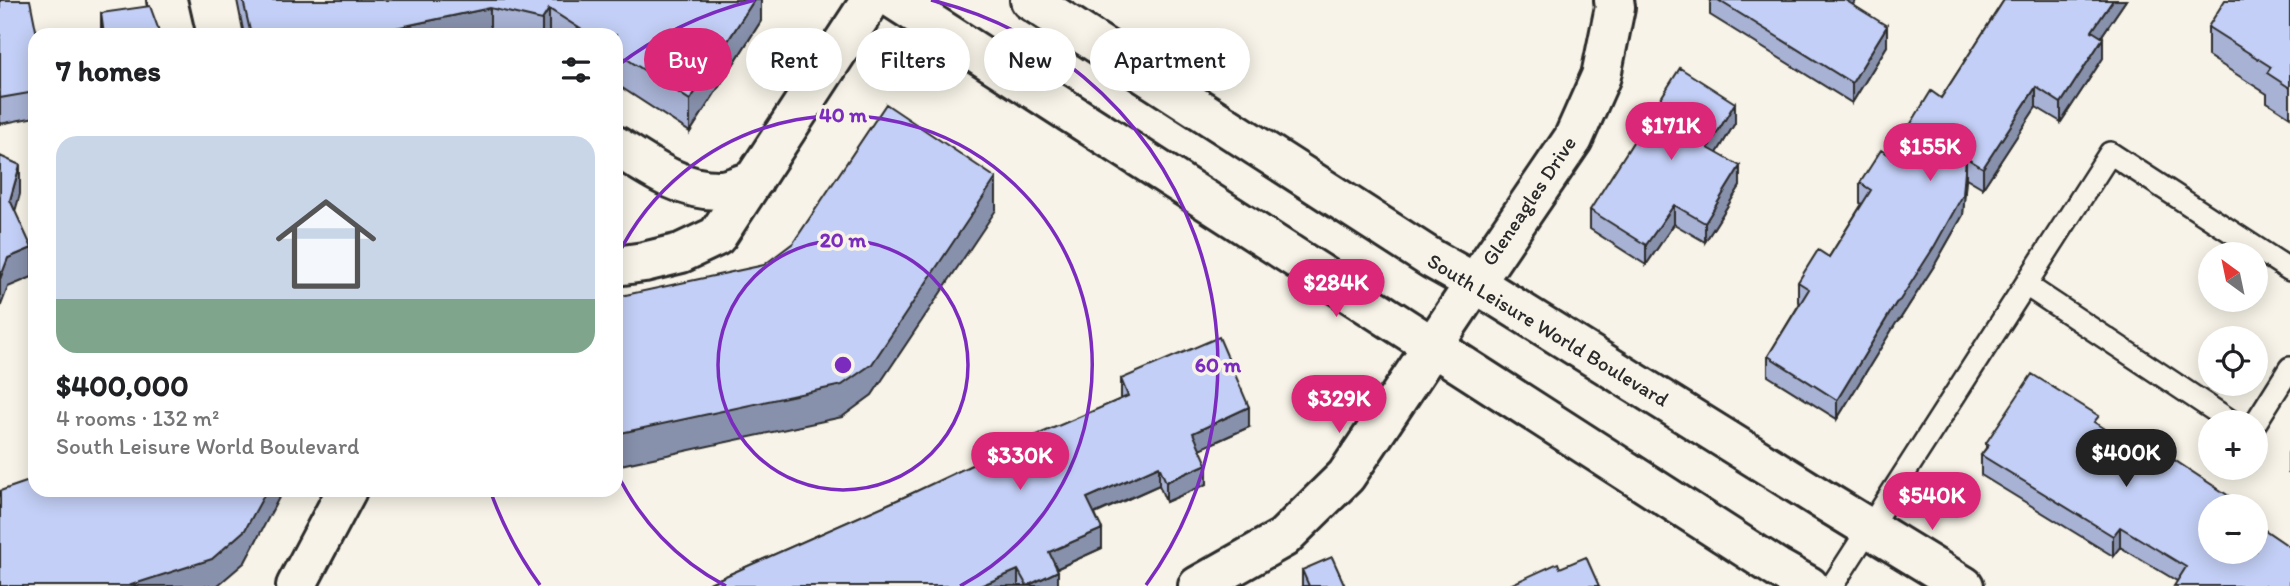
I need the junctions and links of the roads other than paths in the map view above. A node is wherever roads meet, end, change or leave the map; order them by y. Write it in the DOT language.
graph roads {
  1 [pos="167,0"];
  2 [pos="872,0"];
  3 [pos="895,0"];
  4 [pos="1030,0"];
  5 [pos="1614,0"];
  6 [pos="173,28"];
  7 [pos="623,151"];
  8 [pos="754,180"];
  9 [pos="623,265"];
  10 [pos="2290,270"];
  11 [pos="1475,283"];
  12 [pos="2025,285"];
  13 [pos="1433,346"];
  14 [pos="2290,368"];
  15 [pos="2214,410"];
  16 [pos="2264,410"];
  17 [pos="343,497"];
  18 [pos="1869,528"];
  19 [pos="296,586"];
  20 [pos="1198,586"];
  21 [pos="1809,586"];
  22 [pos="1832,586"];
  23 [pos="1964,586"];
  1 -- 6 [label="street"];
  2 -- 8 [label="street"];
  3 -- 13 [label="street"];
  4 -- 11 [label="street, South Leisure World Boulevard"];
  5 -- 11 [label="street, Gleneagles Drive"];
  7 -- 8 [label="street"];
  8 -- 9 [label="street"];
  10 -- 12 [label="lane"];
  11 -- 13 [label="street, Gleneagles Drive"];
  11 -- 18 [label="street, South Leisure World Boulevard"];
  12 -- 15 [label="lane"];
  12 -- 18 [label="lane"];
  13 -- 20 [label="street, Gleneagles Drive"];
  13 -- 21 [label="street"];
  14 -- 16 [label="lane"];
  17 -- 19 [label="street"];
  18 -- 22 [label="lane"];
  18 -- 23 [label="street, South Leisure World Boulevard"];
}
